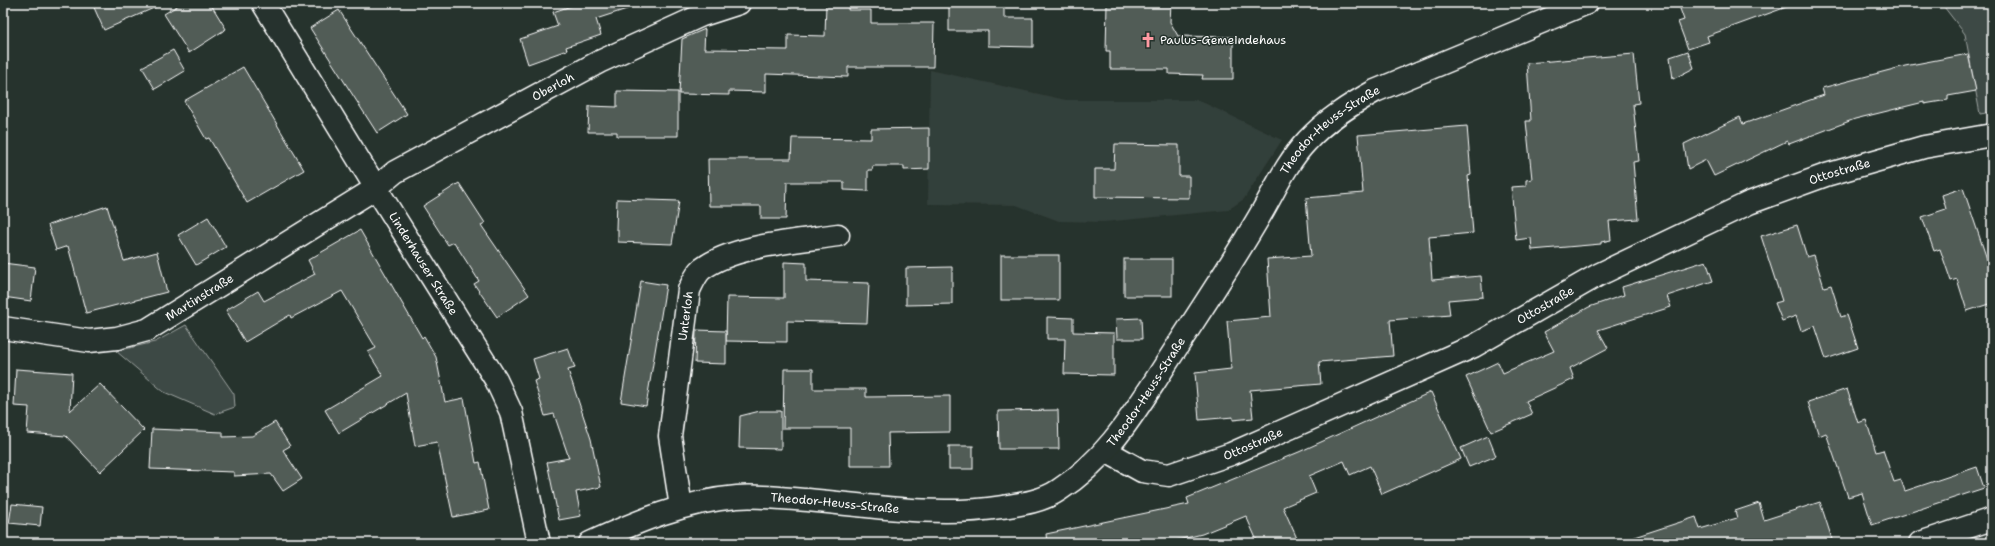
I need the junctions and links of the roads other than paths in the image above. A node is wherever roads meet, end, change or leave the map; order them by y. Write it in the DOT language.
graph roads {
  1 [pos="263,3"];
  2 [pos="740,3"];
  3 [pos="1587,3"];
  4 [pos="1992,135"];
  5 [pos="376,188"];
  6 [pos="838,234"];
  7 [pos="3,328"];
  8 [pos="1106,451"];
  9 [pos="681,507"];
  10 [pos="1992,518"];
  11 [pos="538,543"];
  12 [pos="590,543"];
  13 [pos="1920,543"];
  1 -- 5 [label="street, Linderhauser Straße"];
  2 -- 5 [label="street, Oberloh"];
  3 -- 8 [label="street, Theodor-Heuss-Straße"];
  4 -- 8 [label="street, Ottostraße"];
  5 -- 7 [label="street, Martinstraße"];
  5 -- 11 [label="street, Linderhauser Straße"];
  6 -- 9 [label="street, Unterloh"];
  8 -- 9 [label="street, Theodor-Heuss-Straße"];
  9 -- 12 [label="street, Theodor-Heuss-Straße"];
  10 -- 13 [label="street"];
}
